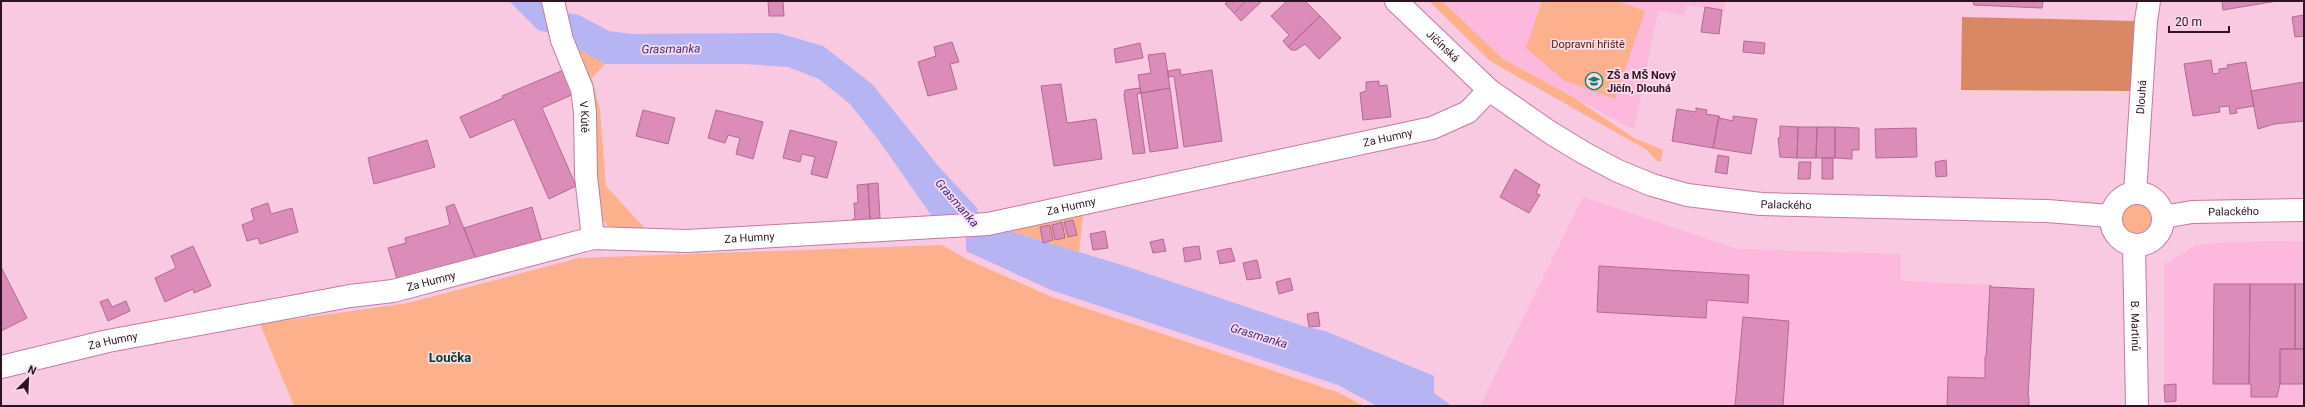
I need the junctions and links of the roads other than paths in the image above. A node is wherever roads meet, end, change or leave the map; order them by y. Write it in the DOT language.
graph roads {
  1 [pos="1396,1"];
  2 [pos="2149,1"];
  3 [pos="554,4"];
  4 [pos="1489,90"];
  5 [pos="2135,193"];
  6 [pos="2304,210"];
  7 [pos="2110,216"];
  8 [pos="2163,217"];
  9 [pos="593,238"];
  10 [pos="2134,245"];
  11 [pos="1,367"];
  12 [pos="2137,406"];
  1 -- 4 [label="street, Jičínská"];
  2 -- 5 [label="street, Dlouhá"];
  3 -- 9 [label="street, V Kútě"];
  4 -- 7 [label="street, Palackého"];
  4 -- 9 [label="street, Za Humny"];
  5 -- 7 [label="street"];
  5 -- 8 [label="street"];
  6 -- 8 [label="street, Palackého"];
  7 -- 10 [label="street"];
  8 -- 10 [label="street"];
  9 -- 11 [label="street, Za Humny"];
  10 -- 12 [label="street, B. Martinů"];
}
